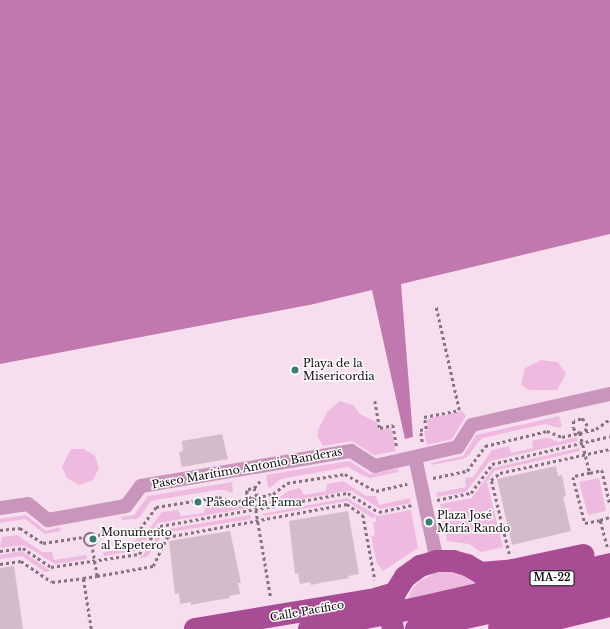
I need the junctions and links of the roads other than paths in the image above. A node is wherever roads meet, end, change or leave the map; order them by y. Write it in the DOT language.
graph roads {
  1 [pos="610,394"];
  2 [pos="415,457"];
  3 [pos="0,508"];
  4 [pos="609,554"];
  5 [pos="437,561"];
  6 [pos="480,573"];
  7 [pos="610,586"];
  8 [pos="395,593"];
  9 [pos="610,606"];
  10 [pos="498,610"];
  11 [pos="391,621"];
  12 [pos="195,629"];
  13 [pos="309,629"];
  14 [pos="416,629"];
  15 [pos="515,629"];
  1 -- 2 [label="street, Paseo Marítimo Antonio Banderas"];
  2 -- 3 [label="street, Paseo Marítimo Antonio Banderas"];
  2 -- 5 [label="street"];
  4 -- 6 [label="main road"];
  4 -- 10 [label="main road, Calle Pacífico / MA-22"];
  5 -- 6 [label="main road"];
  5 -- 8 [label="main road"];
  6 -- 10 [label="main road"];
  7 -- 10 [label="main road, Calle Pacífico / MA-22"];
  8 -- 11 [label="main road"];
  8 -- 12 [label="main road, Calle Pacífico"];
  9 -- 15 [label="main road"];
  10 -- 11 [label="main road, Calle Pacífico / MA-22"];
  10 -- 14 [label="main road, Calle Pacífico / MA-22"];
  11 -- 13 [label="main road, Calle Pacífico / MA-22"];
}
